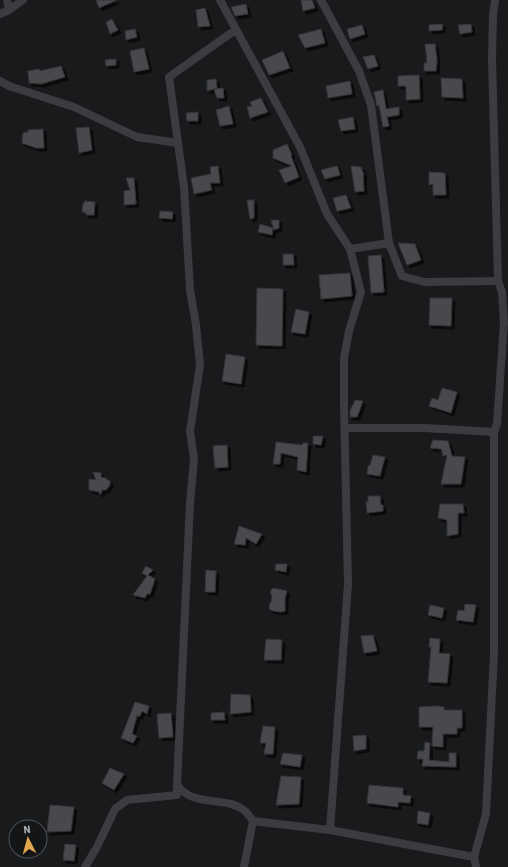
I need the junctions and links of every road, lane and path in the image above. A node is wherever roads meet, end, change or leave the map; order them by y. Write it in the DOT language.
graph roads {
  1 [pos="7,0"];
  2 [pos="23,0"];
  3 [pos="220,0"];
  4 [pos="320,0"];
  5 [pos="495,0"];
  6 [pos="9,10"];
  7 [pos="0,14"];
  8 [pos="237,31"];
  9 [pos="0,81"];
  10 [pos="178,143"];
  11 [pos="389,243"];
  12 [pos="350,249"];
  13 [pos="498,281"];
  14 [pos="345,428"];
  15 [pos="494,432"];
  16 [pos="177,785"];
  17 [pos="253,821"];
  18 [pos="330,830"];
  19 [pos="474,857"];
  20 [pos="85,867"];
  21 [pos="244,867"];
  22 [pos="476,867"];
  1 -- 6 [label="street"];
  2 -- 6 [label="street"];
  3 -- 8 [label="street"];
  4 -- 11 [label="street"];
  5 -- 13 [label="street"];
  6 -- 7 [label="street"];
  8 -- 10 [label="street"];
  8 -- 12 [label="street"];
  9 -- 10 [label="street"];
  10 -- 16 [label="street"];
  11 -- 12 [label="street"];
  11 -- 13 [label="street"];
  12 -- 14 [label="street"];
  13 -- 15 [label="street"];
  14 -- 15 [label="street"];
  14 -- 18 [label="street"];
  15 -- 19 [label="street"];
  16 -- 17 [label="street"];
  16 -- 20 [label="street"];
  17 -- 18 [label="street"];
  17 -- 21 [label="street"];
  18 -- 19 [label="street"];
  19 -- 22 [label="street"];
}
